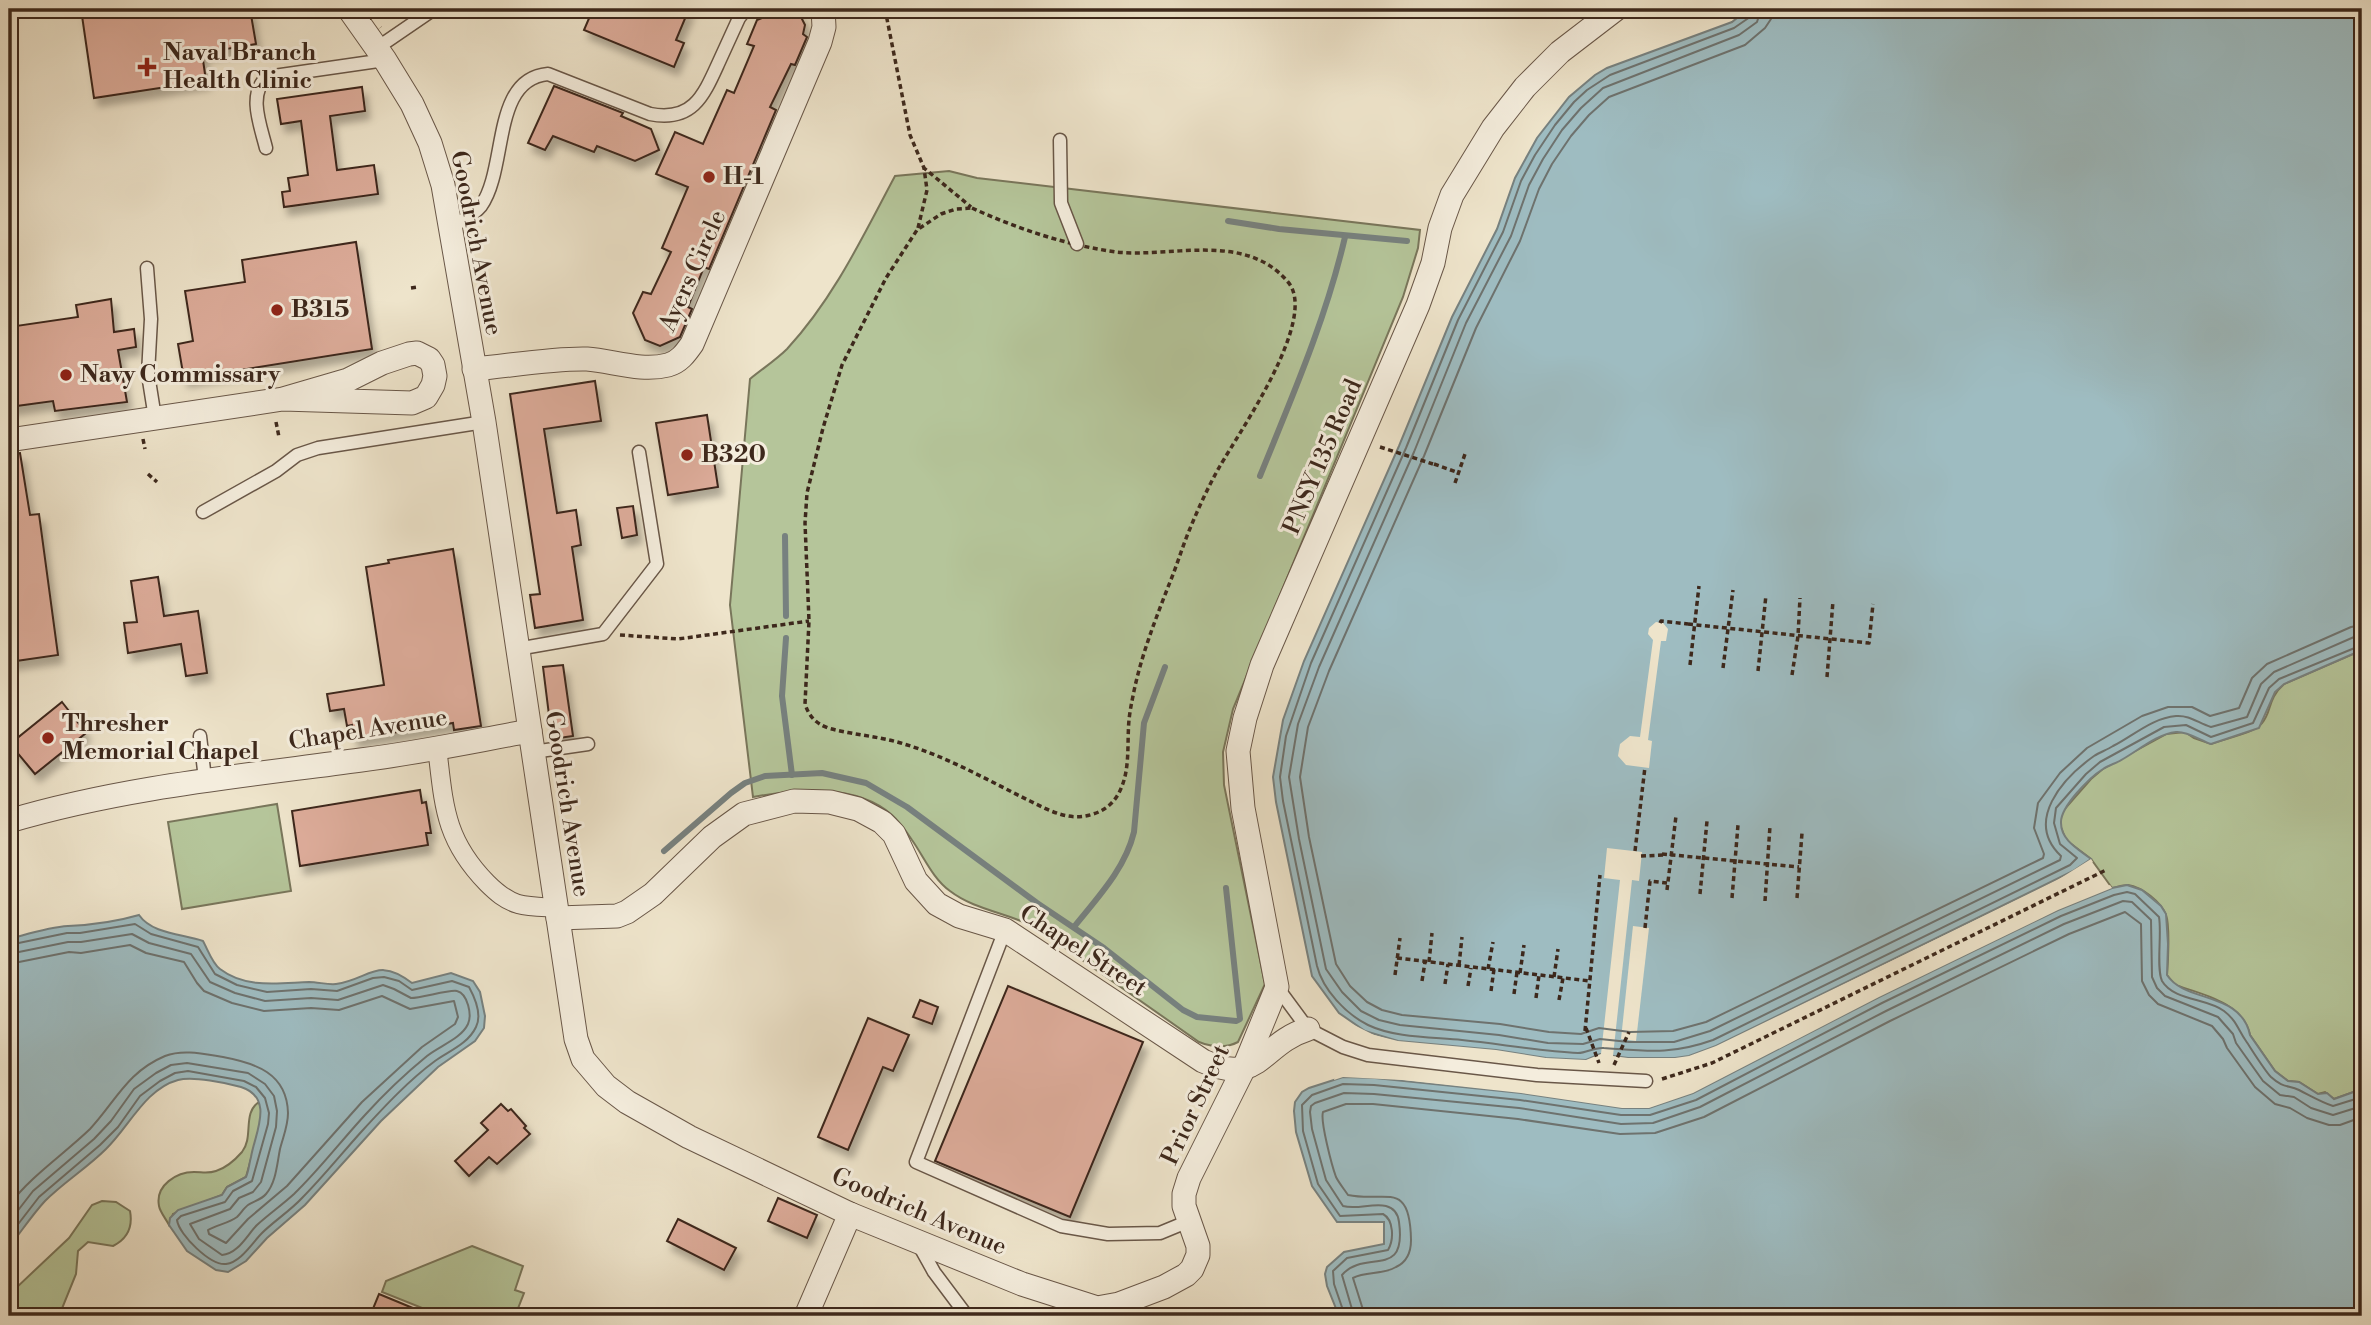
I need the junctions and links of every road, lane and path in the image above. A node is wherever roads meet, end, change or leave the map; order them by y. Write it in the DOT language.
graph roads {
  1 [pos="349,9"];
  2 [pos="434,9"];
  3 [pos="746,9"];
  4 [pos="885,9"];
  5 [pos="1616,9"];
  6 [pos="821,12"];
  7 [pos="381,54"];
  8 [pos="1060,140"];
  9 [pos="266,149"];
  10 [pos="924,169"];
  11 [pos="972,208"];
  12 [pos="450,228"];
  13 [pos="917,230"];
  14 [pos="1077,244"];
  15 [pos="147,268"];
  16 [pos="418,287"];
  17 [pos="411,288"];
  18 [pos="474,369"];
  19 [pos="278,406"];
  20 [pos="155,418"];
  21 [pos="484,422"];
  22 [pos="279,437"];
  23 [pos="9,440"];
  24 [pos="1358,440"];
  25 [pos="639,452"];
  26 [pos="1465,454"];
  27 [pos="1419,459"];
  28 [pos="1433,464"];
  29 [pos="1459,473"];
  30 [pos="148,474"];
  31 [pos="157,482"];
  32 [pos="1455,483"];
  33 [pos="203,512"];
  34 [pos="1699,586"];
  35 [pos="1733,590"];
  36 [pos="1766,595"];
  37 [pos="1800,598"];
  38 [pos="1833,601"];
  39 [pos="1873,604"];
  40 [pos="809,621"];
  41 [pos="1660,623"];
  42 [pos="1694,625"];
  43 [pos="1729,629"];
  44 [pos="1764,632"];
  45 [pos="603,634"];
  46 [pos="1798,636"];
  47 [pos="1830,639"];
  48 [pos="517,649"];
  49 [pos="1690,665"];
  50 [pos="1723,668"];
  51 [pos="1758,671"];
  52 [pos="1792,675"];
  53 [pos="1827,677"];
  54 [pos="200,736"];
  55 [pos="531,742"];
  56 [pos="588,744"];
  57 [pos="437,747"];
  58 [pos="17,763"];
  59 [pos="13,767"];
  60 [pos="1644,767"];
  61 [pos="205,779"];
  62 [pos="1676,817"];
  63 [pos="9,821"];
  64 [pos="1707,821"];
  65 [pos="1738,825"];
  66 [pos="1770,826"];
  67 [pos="1802,833"];
  68 [pos="1635,851"];
  69 [pos="1662,854"];
  70 [pos="1670,854"];
  71 [pos="1641,856"];
  72 [pos="1704,858"];
  73 [pos="1735,861"];
  74 [pos="1767,864"];
  75 [pos="1799,867"];
  76 [pos="2106,870"];
  77 [pos="1600,875"];
  78 [pos="1668,883"];
  79 [pos="1667,890"];
  80 [pos="1700,894"];
  81 [pos="1732,898"];
  82 [pos="1797,898"];
  83 [pos="1765,901"];
  84 [pos="557,913"];
  85 [pos="1645,928"];
  86 [pos="1006,930"];
  87 [pos="1432,933"];
  88 [pos="1400,937"];
  89 [pos="1462,937"];
  90 [pos="1493,942"];
  91 [pos="1524,946"];
  92 [pos="1558,949"];
  93 [pos="1397,958"];
  94 [pos="1427,962"];
  95 [pos="1448,964"];
  96 [pos="1459,965"];
  97 [pos="1471,967"];
  98 [pos="1491,969"];
  99 [pos="1518,973"];
  100 [pos="1395,975"];
  101 [pos="1539,975"];
  102 [pos="1554,977"];
  103 [pos="1563,978"];
  104 [pos="1422,981"];
  105 [pos="1590,981"];
  106 [pos="1445,985"];
  107 [pos="1468,986"];
  108 [pos="1277,987"];
  109 [pos="1490,991"];
  110 [pos="1514,994"];
  111 [pos="1536,998"];
  112 [pos="1559,1000"];
  113 [pos="1308,1029"];
  114 [pos="1629,1032"];
  115 [pos="1595,1056"];
  116 [pos="1619,1057"];
  117 [pos="1243,1070"];
  118 [pos="1646,1081"];
  119 [pos="850,1214"];
  120 [pos="1189,1222"];
  121 [pos="917,1241"];
  122 [pos="1098,1312"];
  123 [pos="806,1316"];
  124 [pos="967,1316"];
  1 -- 7 [label="street, Goodrich Avenue"];
  2 -- 7 [label="lane"];
  3 -- 12 [label="lane"];
  4 -- 10 [label="path"];
  5 -- 24 [label="street, PNSY 135 Road"];
  6 -- 18 [label="street, Ayers Circle"];
  7 -- 9 [label="lane"];
  7 -- 12 [label="street, Goodrich Avenue"];
  8 -- 14 [label="lane"];
  10 -- 11 [label="path"];
  10 -- 13 [label="path"];
  11 -- 13 [label="path"];
  11 -- 14 [label="path"];
  12 -- 18 [label="street, Goodrich Avenue"];
  13 -- 40 [label="path"];
  14 -- 40 [label="path"];
  15 -- 20 [label="lane"];
  16 -- 17 [label="path"];
  18 -- 21 [label="street, Goodrich Avenue"];
  19 -- 19 [label="street"];
  19 -- 20 [label="street"];
  19 -- 22 [label="path"];
  20 -- 23 [label="street"];
  21 -- 33 [label="lane"];
  21 -- 48 [label="street, Goodrich Avenue"];
  24 -- 28 [label="path"];
  24 -- 108 [label="street, PNSY 135 Road"];
  25 -- 45 [label="lane"];
  26 -- 29 [label="path"];
  27 -- 28 [label="path"];
  28 -- 29 [label="path"];
  29 -- 32 [label="path"];
  30 -- 31 [label="path"];
  34 -- 42 [label="path"];
  35 -- 43 [label="path"];
  36 -- 44 [label="path"];
  37 -- 46 [label="path"];
  38 -- 47 [label="path"];
  39 -- 47 [label="path"];
  40 -- 45 [label="path"];
  41 -- 42 [label="path"];
  42 -- 43 [label="path"];
  42 -- 49 [label="path"];
  43 -- 44 [label="path"];
  43 -- 50 [label="path"];
  44 -- 46 [label="path"];
  44 -- 51 [label="path"];
  45 -- 48 [label="lane"];
  46 -- 47 [label="path"];
  46 -- 52 [label="path"];
  47 -- 53 [label="path"];
  48 -- 55 [label="street, Goodrich Avenue"];
  54 -- 61 [label="lane"];
  55 -- 56 [label="lane"];
  55 -- 57 [label="street, Chapel Avenue"];
  55 -- 84 [label="street, Goodrich Avenue"];
  57 -- 61 [label="street, Chapel Avenue"];
  57 -- 84 [label="street"];
  58 -- 59 [label="path"];
  60 -- 68 [label="path"];
  61 -- 63 [label="street, Chapel Avenue"];
  62 -- 70 [label="path"];
  64 -- 72 [label="path"];
  65 -- 73 [label="path"];
  66 -- 74 [label="path"];
  67 -- 82 [label="path"];
  69 -- 70 [label="path"];
  70 -- 71 [label="path"];
  70 -- 72 [label="path"];
  70 -- 78 [label="path"];
  72 -- 73 [label="path"];
  72 -- 80 [label="path"];
  73 -- 74 [label="path"];
  73 -- 81 [label="path"];
  74 -- 75 [label="path"];
  74 -- 83 [label="path"];
  76 -- 118 [label="path"];
  77 -- 105 [label="path"];
  78 -- 79 [label="path"];
  78 -- 85 [label="path"];
  84 -- 86 [label="street, Chapel Street"];
  84 -- 119 [label="street, Goodrich Avenue"];
  86 -- 117 [label="street, Chapel Street"];
  86 -- 120 [label="lane"];
  87 -- 94 [label="path"];
  88 -- 93 [label="path"];
  89 -- 96 [label="path"];
  90 -- 98 [label="path"];
  91 -- 99 [label="path"];
  92 -- 102 [label="path"];
  93 -- 94 [label="path"];
  93 -- 100 [label="path"];
  94 -- 95 [label="path"];
  94 -- 104 [label="path"];
  95 -- 96 [label="path"];
  95 -- 106 [label="path"];
  96 -- 97 [label="path"];
  97 -- 98 [label="path"];
  97 -- 107 [label="path"];
  98 -- 99 [label="path"];
  98 -- 109 [label="path"];
  99 -- 101 [label="path"];
  99 -- 110 [label="path"];
  101 -- 102 [label="path"];
  101 -- 111 [label="path"];
  102 -- 103 [label="path"];
  103 -- 105 [label="path"];
  103 -- 112 [label="path"];
  105 -- 115 [label="path"];
  108 -- 113 [label="lane"];
  108 -- 117 [label="street, Prior Street"];
  113 -- 117 [label="street"];
  113 -- 118 [label="lane"];
  114 -- 116 [label="path"];
  117 -- 120 [label="street, Prior Street"];
  119 -- 121 [label="street, Goodrich Avenue"];
  119 -- 123 [label="street"];
  120 -- 122 [label="street, Prior Street"];
  121 -- 122 [label="street, Goodrich Avenue"];
  121 -- 124 [label="lane"];
}
